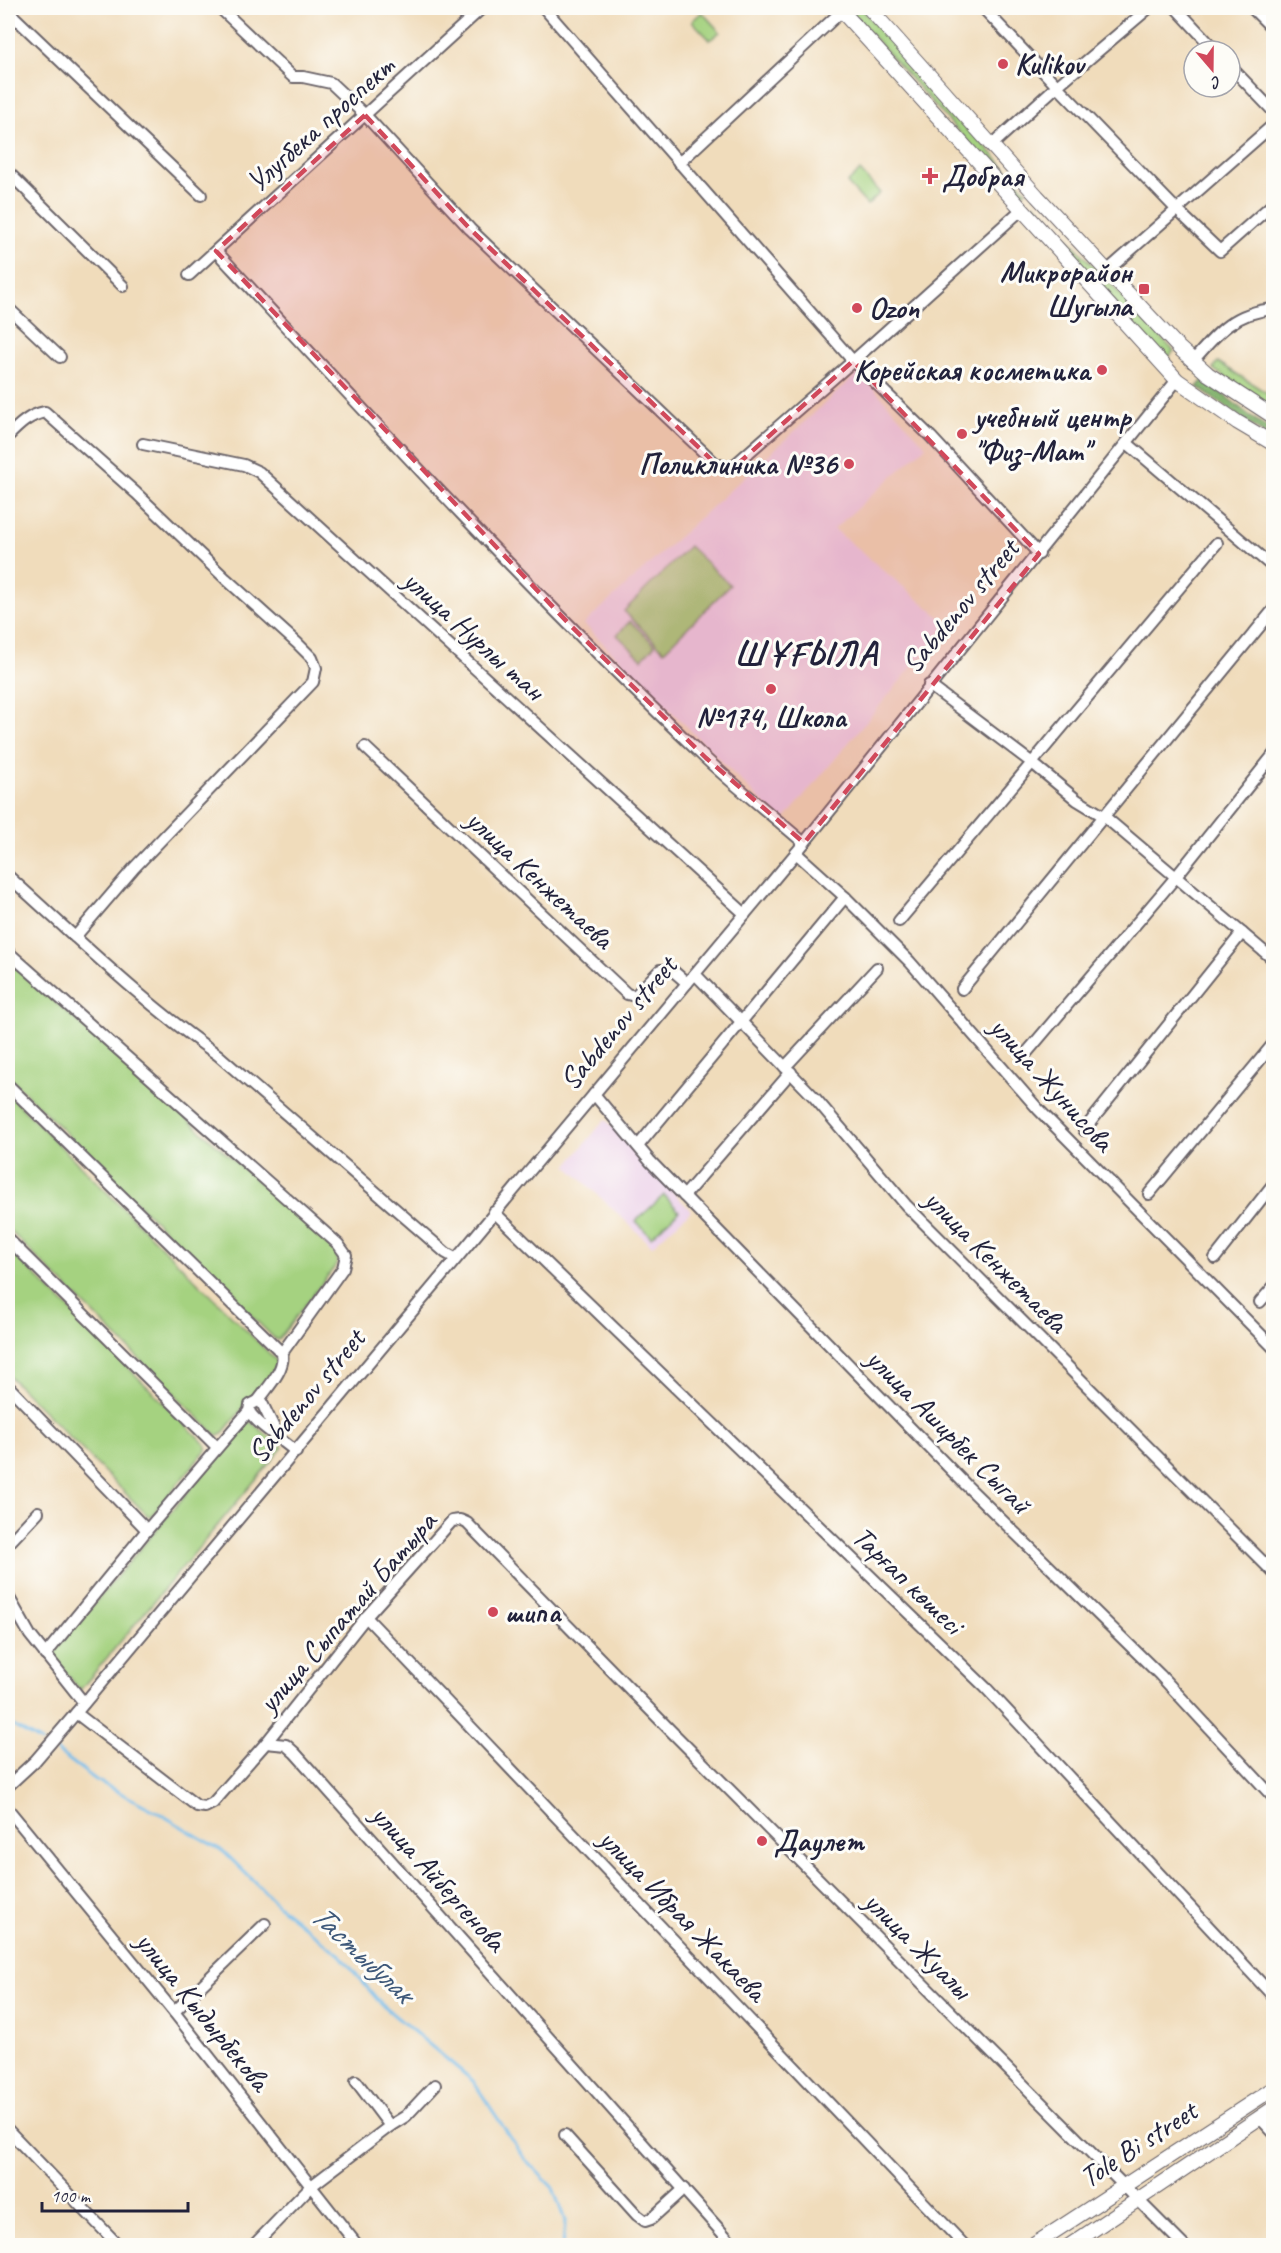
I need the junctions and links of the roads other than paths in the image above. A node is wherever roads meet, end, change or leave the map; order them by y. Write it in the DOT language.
graph roads {
  1 [pos="220,8"];
  2 [pos="482,8"];
  3 [pos="544,8"];
  4 [pos="869,8"];
  5 [pos="983,8"];
  6 [pos="1149,8"];
  7 [pos="1176,8"];
  8 [pos="1252,8"];
  9 [pos="842,9"];
  10 [pos="8,11"];
  11 [pos="1274,30"];
  12 [pos="1205,39"];
  13 [pos="1242,79"];
  14 [pos="1057,86"];
  15 [pos="1274,112"];
  16 [pos="364,115"];
  17 [pos="1274,124"];
  18 [pos="992,144"];
  19 [pos="679,163"];
  20 [pos="8,172"];
  21 [pos="201,195"];
  22 [pos="1037,196"];
  23 [pos="1274,203"];
  24 [pos="1021,210"];
  25 [pos="1177,210"];
  26 [pos="216,251"];
  27 [pos="1107,271"];
  28 [pos="189,275"];
  29 [pos="123,286"];
  30 [pos="8,308"];
  31 [pos="1274,309"];
  32 [pos="60,357"];
  33 [pos="853,361"];
  34 [pos="1192,362"];
  35 [pos="1177,380"];
  36 [pos="1274,417"];
  37 [pos="8,436"];
  38 [pos="1127,443"];
  39 [pos="143,444"];
  40 [pos="1274,444"];
  41 [pos="1217,543"];
  42 [pos="1039,554"];
  43 [pos="1274,568"];
  44 [pos="1274,609"];
  45 [pos="929,685"];
  46 [pos="365,747"];
  47 [pos="1274,754"];
  48 [pos="1031,762"];
  49 [pos="1105,817"];
  50 [pos="804,843"];
  51 [pos="796,853"];
  52 [pos="8,876"];
  53 [pos="1175,878"];
  54 [pos="845,897"];
  55 [pos="745,914"];
  56 [pos="899,921"];
  57 [pos="1242,933"];
  58 [pos="75,937"];
  59 [pos="8,952"];
  60 [pos="1274,960"];
  61 [pos="877,968"];
  62 [pos="695,974"];
  63 [pos="687,983"];
  64 [pos="962,989"];
  65 [pos="740,1021"];
  66 [pos="1274,1043"];
  67 [pos="1023,1057"];
  68 [pos="788,1070"];
  69 [pos="8,1085"];
  70 [pos="594,1094"];
  71 [pos="1084,1130"];
  72 [pos="638,1146"];
  73 [pos="1274,1183"];
  74 [pos="1149,1194"];
  75 [pos="684,1196"];
  76 [pos="494,1212"];
  77 [pos="8,1239"];
  78 [pos="455,1258"];
  79 [pos="1215,1258"];
  80 [pos="1274,1286"];
  81 [pos="1260,1302"];
  82 [pos="1274,1348"];
  83 [pos="282,1353"];
  84 [pos="8,1386"];
  85 [pos="258,1401"];
  86 [pos="249,1411"];
  87 [pos="278,1436"];
  88 [pos="216,1447"];
  89 [pos="296,1452"];
  90 [pos="38,1512"];
  91 [pos="467,1523"];
  92 [pos="147,1530"];
  93 [pos="8,1544"];
  94 [pos="1274,1573"];
  95 [pos="8,1596"];
  96 [pos="366,1617"];
  97 [pos="45,1655"];
  98 [pos="84,1703"];
  99 [pos="76,1713"];
  100 [pos="266,1743"];
  101 [pos="8,1786"];
  102 [pos="1274,1798"];
  103 [pos="8,1809"];
  104 [pos="266,1924"];
  105 [pos="1274,1997"];
  106 [pos="174,2012"];
  107 [pos="356,2081"];
  108 [pos="435,2085"];
  109 [pos="1274,2088"];
  110 [pos="1274,2108"];
  111 [pos="1258,2117"];
  112 [pos="390,2126"];
  113 [pos="8,2130"];
  114 [pos="1274,2133"];
  115 [pos="565,2135"];
  116 [pos="1124,2184"];
  117 [pos="310,2187"];
  118 [pos="684,2189"];
  119 [pos="1139,2199"];
  120 [pos="119,2246"];
  121 [pos="253,2246"];
  122 [pos="358,2246"];
  123 [pos="734,2246"];
  124 [pos="965,2246"];
  125 [pos="1032,2246"];
  126 [pos="1069,2246"];
  127 [pos="1184,2246"];
  1 -- 16 [label="street"];
  2 -- 16 [label="street, Улугбека проспект"];
  3 -- 19 [label="street"];
  4 -- 18 [label="main road"];
  5 -- 14 [label="street"];
  6 -- 14 [label="street"];
  7 -- 12 [label="street"];
  8 -- 11 [label="street"];
  9 -- 19 [label="street"];
  9 -- 24 [label="main road"];
  10 -- 21 [label="street"];
  13 -- 15 [label="street"];
  14 -- 18 [label="street"];
  14 -- 25 [label="street"];
  16 -- 26 [label="street, Улугбека проспект"];
  16 -- 33 [label="street"];
  17 -- 25 [label="street"];
  18 -- 22 [label="main road"];
  19 -- 33 [label="street"];
  20 -- 29 [label="street"];
  22 -- 24 [label="main road"];
  22 -- 27 [label="main road"];
  23 -- 25 [label="street"];
  24 -- 33 [label="street"];
  24 -- 35 [label="main road"];
  25 -- 27 [label="street"];
  26 -- 28 [label="street, Улугбека проспект"];
  26 -- 50 [label="street"];
  27 -- 34 [label="main road"];
  30 -- 32 [label="street"];
  31 -- 34 [label="street, Sabdenov street"];
  33 -- 42 [label="street"];
  34 -- 35 [label="main road, Sabdenov street"];
  34 -- 36 [label="main road"];
  35 -- 38 [label="street, Sabdenov street"];
  35 -- 40 [label="main road"];
  37 -- 58 [label="street"];
  38 -- 42 [label="street, Sabdenov street"];
  38 -- 43 [label="street"];
  39 -- 55 [label="street, улица Нурлы тан"];
  41 -- 48 [label="street"];
  42 -- 45 [label="street, Sabdenov street"];
  44 -- 49 [label="street"];
  45 -- 48 [label="street"];
  45 -- 50 [label="street, Sabdenov street"];
  46 -- 63 [label="street, улица Кенжетаева"];
  47 -- 53 [label="street"];
  48 -- 49 [label="street"];
  48 -- 56 [label="street"];
  49 -- 53 [label="street"];
  49 -- 64 [label="street"];
  50 -- 51 [label="street, Sabdenov street"];
  51 -- 54 [label="street, улица Жунисова"];
  51 -- 55 [label="street, Sabdenov street"];
  52 -- 58 [label="street"];
  53 -- 57 [label="street"];
  53 -- 67 [label="street"];
  54 -- 65 [label="street"];
  54 -- 82 [label="street, улица Жунисова"];
  55 -- 62 [label="street, Sabdenov street"];
  57 -- 60 [label="street"];
  57 -- 71 [label="street"];
  58 -- 78 [label="street"];
  59 -- 83 [label="street"];
  61 -- 68 [label="street"];
  62 -- 63 [label="street, Sabdenov street"];
  62 -- 65 [label="street, улица Кенжетаева"];
  63 -- 70 [label="street, Sabdenov street"];
  65 -- 68 [label="street, улица Кенжетаева"];
  65 -- 72 [label="street"];
  66 -- 74 [label="street"];
  68 -- 75 [label="street"];
  68 -- 94 [label="street, улица Кенжетаева"];
  69 -- 83 [label="street"];
  70 -- 72 [label="street, улица Аширбек Сыгай"];
  70 -- 76 [label="street, Sabdenov street"];
  72 -- 75 [label="street, улица Аширбек Сыгай"];
  73 -- 79 [label="street"];
  75 -- 102 [label="street, улица Аширбек Сыгай"];
  76 -- 78 [label="street, Sabdenov street"];
  76 -- 105 [label="street, Тарғап көшесі"];
  77 -- 88 [label="street"];
  78 -- 89 [label="street, Sabdenov street"];
  80 -- 81 [label="street"];
  83 -- 85 [label="street"];
  84 -- 92 [label="street"];
  85 -- 86 [label="street"];
  85 -- 87 [label="street"];
  86 -- 87 [label="street"];
  86 -- 88 [label="street"];
  87 -- 89 [label="street"];
  88 -- 92 [label="street"];
  89 -- 98 [label="street, Sabdenov street"];
  90 -- 93 [label="street"];
  91 -- 96 [label="street, улица Сыпатай Батыра"];
  91 -- 116 [label="street, улица Жуалы"];
  92 -- 97 [label="street"];
  95 -- 97 [label="street"];
  96 -- 100 [label="street, улица Сыпатай Батыра"];
  96 -- 124 [label="street, улица Ибрая Жакаева"];
  97 -- 98 [label="street"];
  98 -- 99 [label="street, Sabdenov street"];
  99 -- 100 [label="street"];
  99 -- 101 [label="street, Sabdenov street"];
  100 -- 118 [label="street, улица Айбергенова"];
  103 -- 106 [label="street, улица Кыдырбекова"];
  104 -- 106 [label="street"];
  106 -- 117 [label="street, улица Кыдырбекова"];
  107 -- 112 [label="street"];
  108 -- 112 [label="street"];
  109 -- 116 [label="main road, Tole Bi street"];
  110 -- 111 [label="main road, Tole Bi street"];
  111 -- 114 [label="street"];
  111 -- 119 [label="main road, Tole Bi street"];
  112 -- 117 [label="street"];
  113 -- 120 [label="street"];
  115 -- 118 [label="street"];
  116 -- 119 [label="street, улица Жуалы"];
  116 -- 125 [label="main road, Tole Bi street"];
  117 -- 121 [label="street"];
  117 -- 122 [label="street, улица Кыдырбекова"];
  118 -- 123 [label="street, улица Айбергенова"];
  119 -- 126 [label="main road, Tole Bi street"];
  119 -- 127 [label="street, улица Жуалы"];
}
